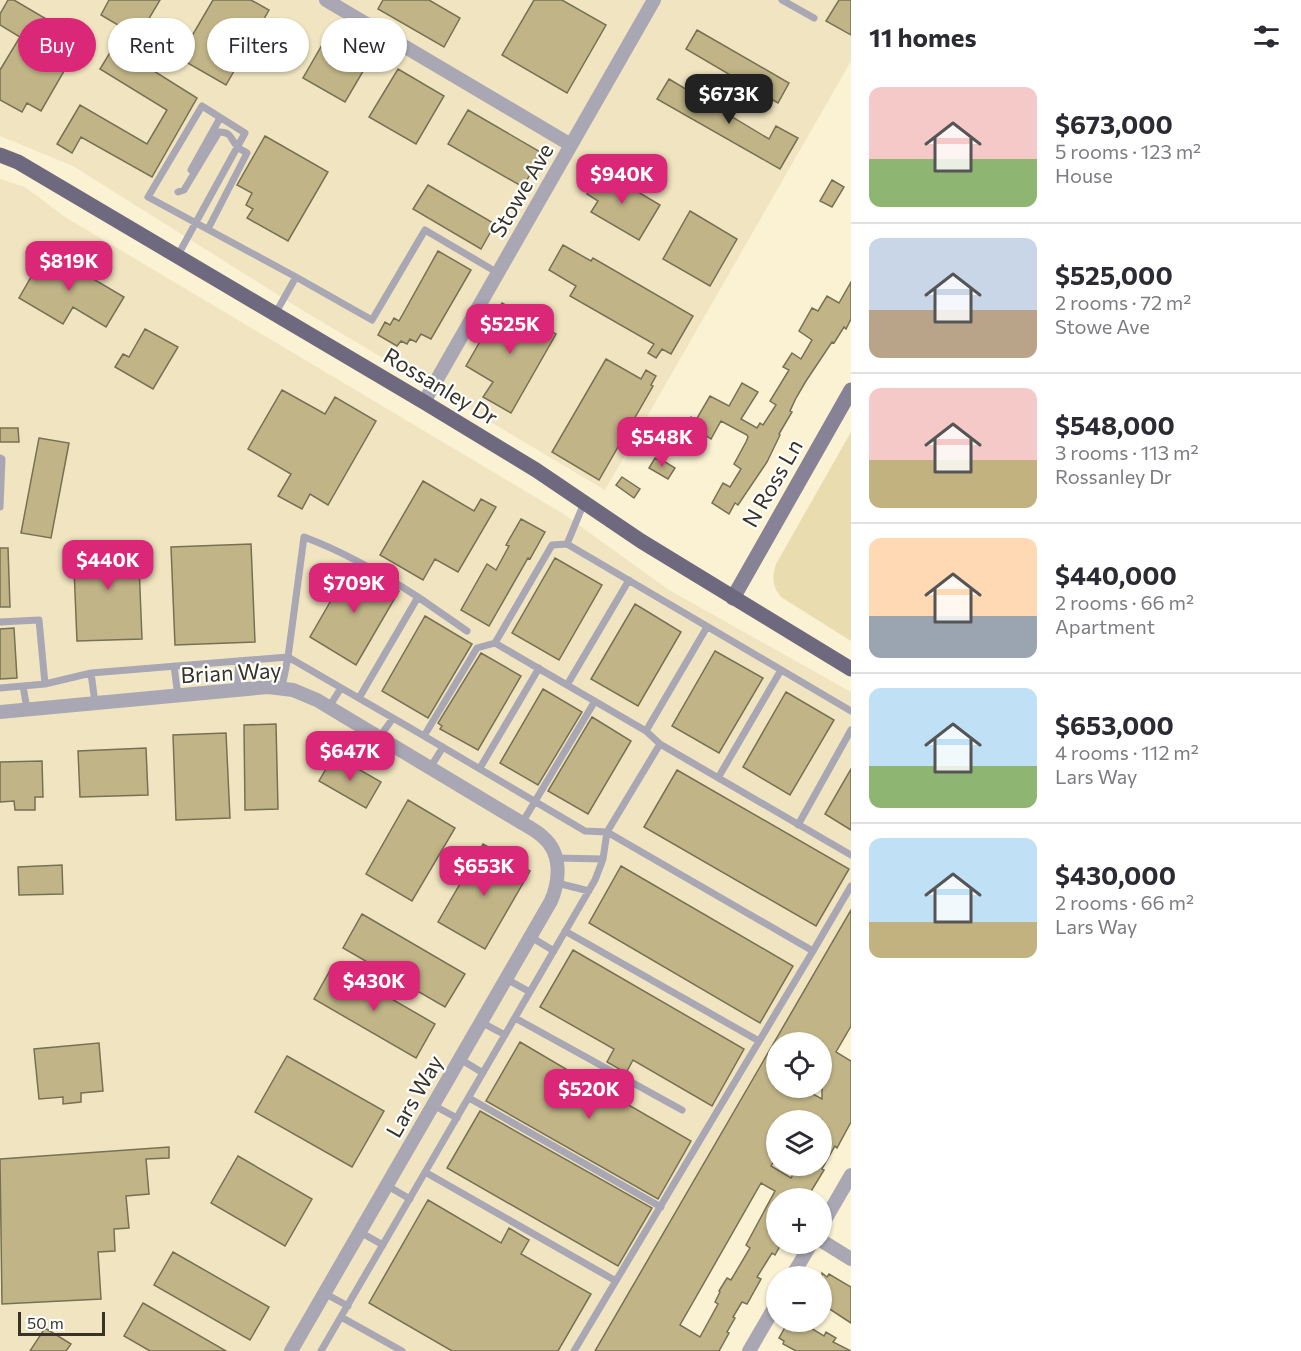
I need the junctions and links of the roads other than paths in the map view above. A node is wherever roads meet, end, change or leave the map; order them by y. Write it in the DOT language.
graph roads {
  1 [pos="326,0"];
  2 [pos="654,0"];
  3 [pos="782,0"];
  4 [pos="814,18"];
  5 [pos="220,117"];
  6 [pos="571,145"];
  7 [pos="237,147"];
  8 [pos="0,155"];
  9 [pos="178,192"];
  10 [pos="170,208"];
  11 [pos="196,221"];
  12 [pos="208,229"];
  13 [pos="178,255"];
  14 [pos="498,273"];
  15 [pos="296,277"];
  16 [pos="275,314"];
  17 [pos="851,390"];
  18 [pos="424,402"];
  19 [pos="0,458"];
  20 [pos="584,503"];
  21 [pos="0,507"];
  22 [pos="567,544"];
  23 [pos="629,580"];
  24 [pos="418,597"];
  25 [pos="733,598"];
  26 [pos="0,622"];
  27 [pos="707,627"];
  28 [pos="468,631"];
  29 [pos="495,643"];
  30 [pos="288,657"];
  31 [pos="239,661"];
  32 [pos="174,666"];
  33 [pos="539,668"];
  34 [pos="851,669"];
  35 [pos="781,670"];
  36 [pos="91,673"];
  37 [pos="45,684"];
  38 [pos="567,685"];
  39 [pos="23,686"];
  40 [pos="282,687"];
  41 [pos="0,688"];
  42 [pos="341,688"];
  43 [pos="237,690"];
  44 [pos="178,696"];
  45 [pos="359,698"];
  46 [pos="595,701"];
  47 [pos="95,703"];
  48 [pos="329,707"];
  49 [pos="27,710"];
  50 [pos="851,711"];
  51 [pos="0,712"];
  52 [pos="393,718"];
  53 [pos="851,730"];
  54 [pos="645,731"];
  55 [pos="424,736"];
  56 [pos="379,738"];
  57 [pos="660,744"];
  58 [pos="443,747"];
  59 [pos="430,768"];
  60 [pos="480,768"];
  61 [pos="718,778"];
  62 [pos="537,801"];
  63 [pos="522,823"];
  64 [pos="798,825"];
  65 [pos="607,832"];
  66 [pos="851,855"];
  67 [pos="555,858"];
  68 [pos="603,859"];
  69 [pos="557,883"];
  70 [pos="851,886"];
  71 [pos="589,891"];
  72 [pos="565,931"];
  73 [pos="530,936"];
  74 [pos="554,951"];
  75 [pos="813,951"];
  76 [pos="506,978"];
  77 [pos="530,992"];
  78 [pos="515,1018"];
  79 [pos="481,1022"];
  80 [pos="505,1035"];
  81 [pos="759,1041"];
  82 [pos="459,1059"];
  83 [pos="483,1073"];
  84 [pos="469,1098"];
  85 [pos="433,1105"];
  86 [pos="682,1110"];
  87 [pos="457,1118"];
  88 [pos="425,1172"];
  89 [pos="851,1175"];
  90 [pos="386,1185"];
  91 [pos="410,1199"];
  92 [pos="661,1207"];
  93 [pos="832,1208"];
  94 [pos="360,1232"];
  95 [pos="383,1245"];
  96 [pos="832,1247"];
  97 [pos="851,1258"];
  98 [pos="616,1281"];
  99 [pos="324,1293"];
  100 [pos="348,1306"];
  101 [pos="341,1317"];
  102 [pos="766,1322"];
  103 [pos="291,1351"];
  104 [pos="321,1351"];
  105 [pos="402,1351"];
  106 [pos="574,1351"];
  107 [pos="749,1351"];
  1 -- 6 [label="street"];
  2 -- 6 [label="street, Stowe Ave"];
  3 -- 4 [label="lane"];
  5 -- 7 [label="lane"];
  5 -- 9 [label="lane"];
  5 -- 10 [label="lane"];
  6 -- 14 [label="street, Stowe Ave"];
  7 -- 9 [label="lane"];
  7 -- 11 [label="lane"];
  7 -- 12 [label="lane"];
  8 -- 13 [label="main road, Rossanley Dr"];
  9 -- 10 [label="lane"];
  10 -- 11 [label="lane"];
  11 -- 12 [label="lane"];
  11 -- 13 [label="lane"];
  12 -- 15 [label="lane"];
  13 -- 16 [label="main road, Rossanley Dr"];
  14 -- 15 [label="lane"];
  14 -- 18 [label="street, Stowe Ave"];
  15 -- 16 [label="lane"];
  16 -- 18 [label="main road, Rossanley Dr"];
  17 -- 25 [label="main road, N Ross Ln"];
  18 -- 20 [label="main road, Rossanley Dr"];
  19 -- 21 [label="lane"];
  20 -- 22 [label="lane"];
  20 -- 25 [label="main road, Rossanley Dr"];
  22 -- 23 [label="lane"];
  22 -- 29 [label="lane"];
  23 -- 27 [label="lane"];
  23 -- 38 [label="lane"];
  24 -- 28 [label="lane"];
  24 -- 30 [label="lane"];
  24 -- 45 [label="lane"];
  25 -- 34 [label="main road, Rossanley Dr"];
  26 -- 37 [label="lane"];
  27 -- 35 [label="lane"];
  27 -- 54 [label="lane"];
  29 -- 33 [label="lane"];
  29 -- 55 [label="lane"];
  30 -- 31 [label="lane"];
  30 -- 40 [label="lane"];
  30 -- 42 [label="lane"];
  31 -- 32 [label="lane"];
  31 -- 43 [label="lane"];
  32 -- 36 [label="lane"];
  32 -- 44 [label="lane"];
  33 -- 38 [label="lane"];
  33 -- 60 [label="lane"];
  35 -- 50 [label="lane"];
  35 -- 61 [label="lane"];
  36 -- 37 [label="lane"];
  36 -- 47 [label="lane"];
  37 -- 39 [label="lane"];
  38 -- 46 [label="lane"];
  39 -- 41 [label="lane"];
  39 -- 49 [label="lane"];
  40 -- 43 [label="street, Brian Way"];
  40 -- 48 [label="street, Brian Way"];
  42 -- 45 [label="lane"];
  42 -- 48 [label="lane"];
  43 -- 44 [label="street, Brian Way"];
  44 -- 47 [label="street, Brian Way"];
  45 -- 52 [label="lane"];
  46 -- 54 [label="lane"];
  46 -- 62 [label="lane"];
  47 -- 49 [label="street, Brian Way"];
  48 -- 56 [label="street, Brian Way"];
  49 -- 51 [label="street, Brian Way"];
  52 -- 55 [label="lane"];
  52 -- 56 [label="lane"];
  53 -- 64 [label="lane"];
  54 -- 57 [label="lane"];
  55 -- 58 [label="lane"];
  56 -- 59 [label="street, Brian Way"];
  57 -- 61 [label="lane"];
  57 -- 65 [label="lane"];
  58 -- 59 [label="lane"];
  58 -- 60 [label="lane"];
  59 -- 63 [label="street, Brian Way"];
  60 -- 62 [label="lane"];
  61 -- 64 [label="lane"];
  62 -- 63 [label="lane"];
  62 -- 65 [label="lane"];
  63 -- 67 [label="street, Brian Way"];
  64 -- 66 [label="lane"];
  65 -- 68 [label="lane"];
  65 -- 75 [label="lane"];
  67 -- 68 [label="lane"];
  67 -- 69 [label="street, Lars Way"];
  68 -- 71 [label="lane"];
  69 -- 71 [label="lane"];
  69 -- 73 [label="street, Lars Way"];
  70 -- 75 [label="lane"];
  71 -- 72 [label="lane"];
  72 -- 74 [label="lane"];
  72 -- 81 [label="lane"];
  73 -- 74 [label="lane"];
  73 -- 76 [label="street, Lars Way"];
  74 -- 77 [label="lane"];
  75 -- 81 [label="lane"];
  76 -- 77 [label="lane"];
  76 -- 79 [label="street, Lars Way"];
  77 -- 78 [label="lane"];
  78 -- 80 [label="lane"];
  78 -- 86 [label="lane"];
  79 -- 80 [label="lane"];
  79 -- 82 [label="street, Lars Way"];
  80 -- 83 [label="lane"];
  81 -- 92 [label="lane"];
  82 -- 83 [label="lane"];
  82 -- 85 [label="street, Lars Way"];
  83 -- 84 [label="lane"];
  84 -- 87 [label="lane"];
  84 -- 92 [label="lane"];
  85 -- 87 [label="lane"];
  85 -- 90 [label="street, Lars Way"];
  87 -- 88 [label="lane"];
  88 -- 91 [label="lane"];
  88 -- 98 [label="lane"];
  89 -- 93 [label="street"];
  90 -- 91 [label="lane"];
  90 -- 94 [label="street, Lars Way"];
  91 -- 95 [label="lane"];
  92 -- 98 [label="lane"];
  94 -- 95 [label="lane"];
  94 -- 99 [label="street, Lars Way"];
  95 -- 100 [label="lane"];
  96 -- 97 [label="street"];
  98 -- 106 [label="lane"];
  99 -- 100 [label="lane"];
  99 -- 103 [label="street, Lars Way"];
  100 -- 101 [label="lane"];
  101 -- 104 [label="lane"];
  101 -- 105 [label="lane"];
  102 -- 107 [label="street"];
}
